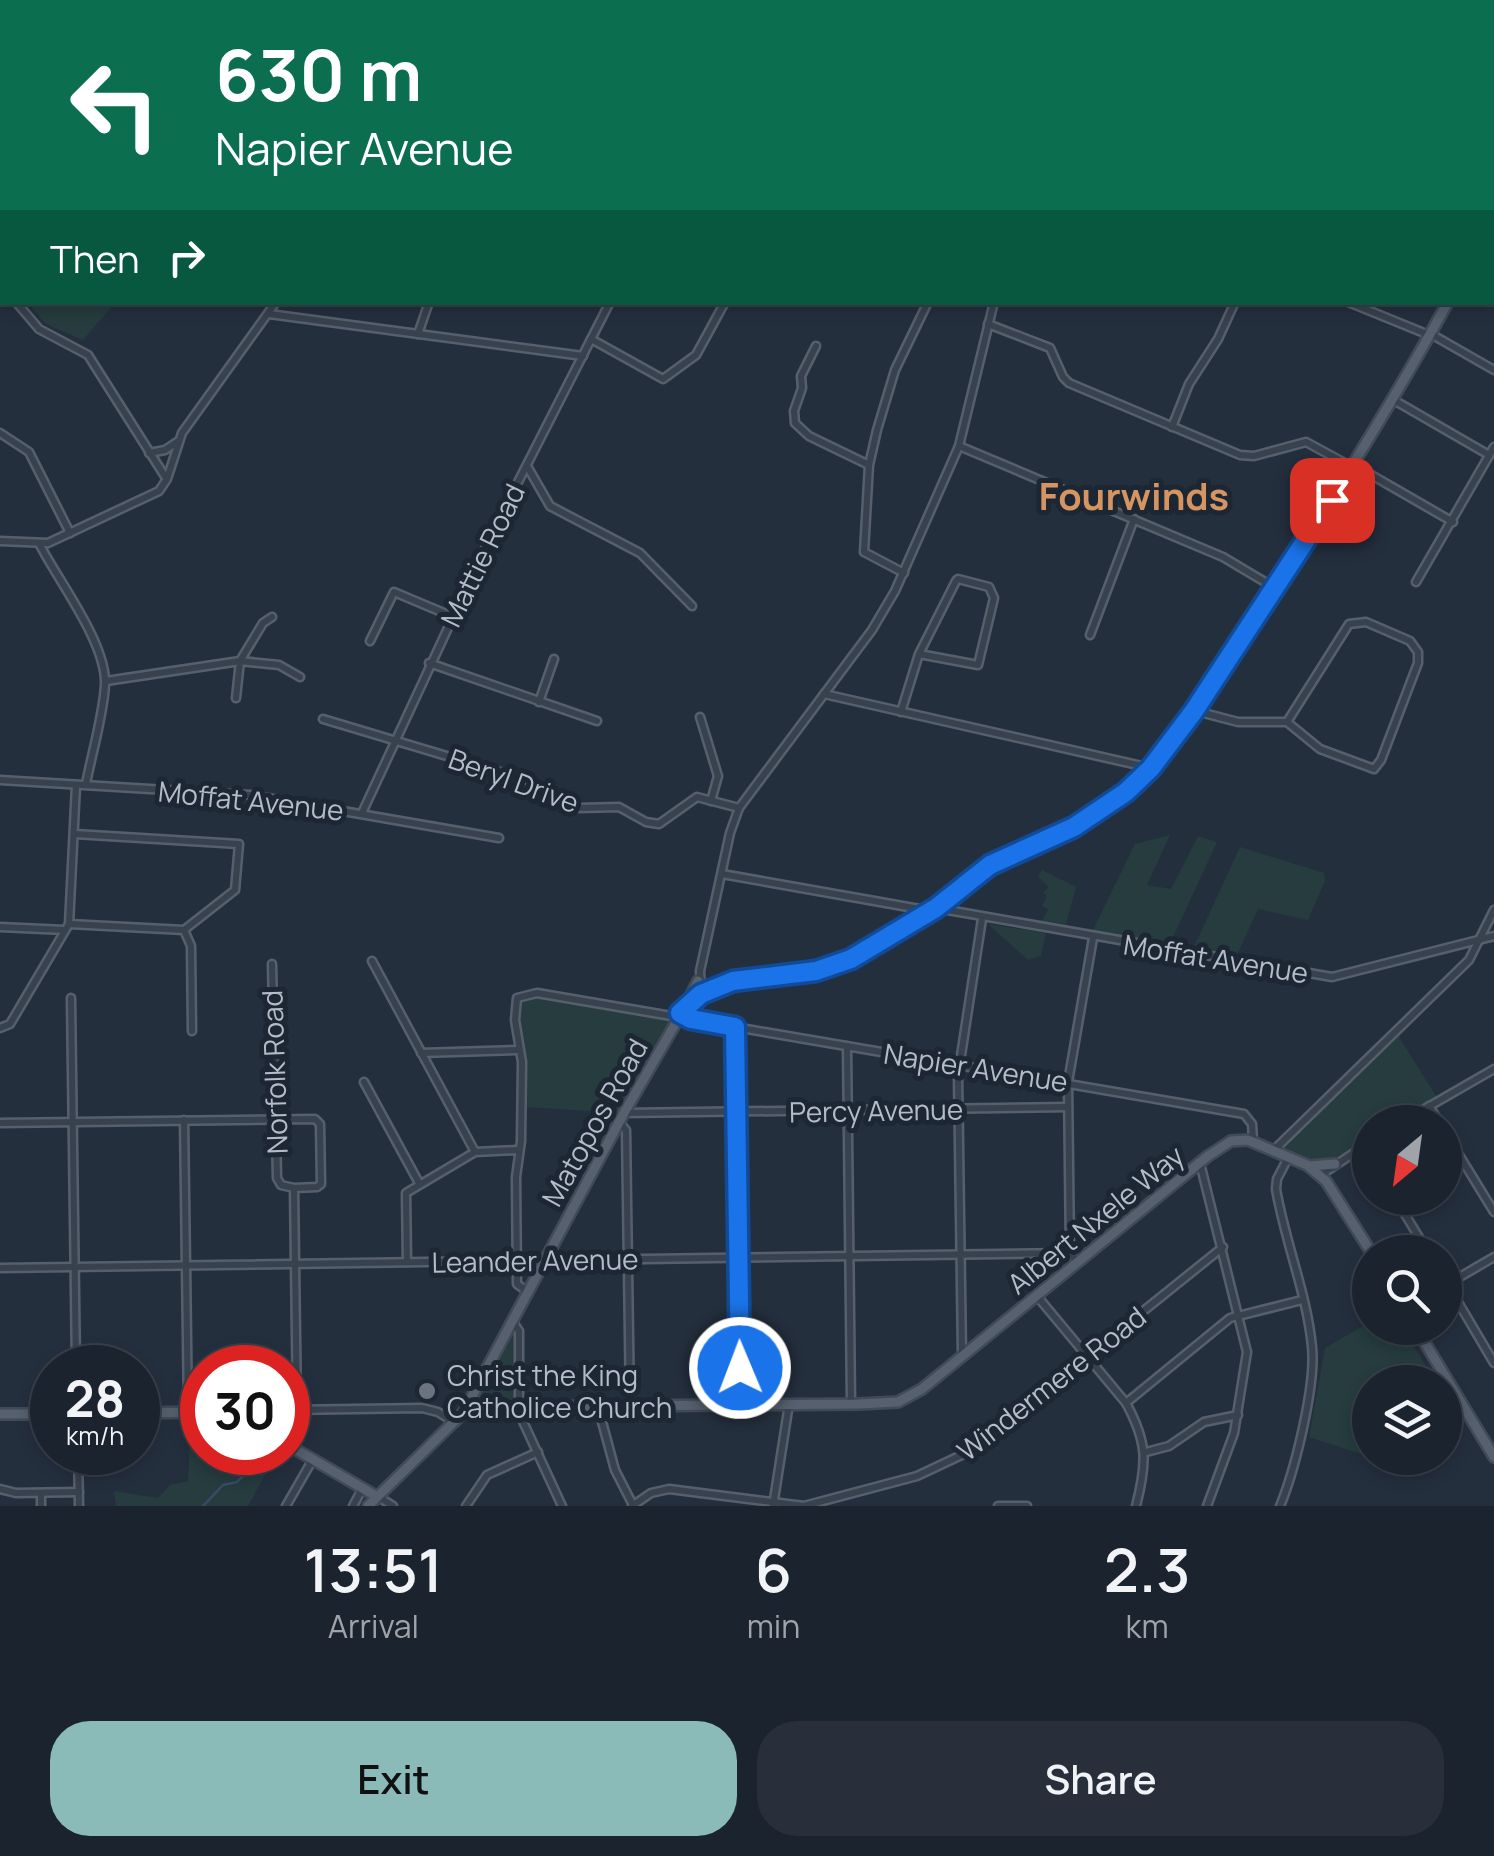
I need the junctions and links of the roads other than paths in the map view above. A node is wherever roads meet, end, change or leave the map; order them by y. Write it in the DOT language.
graph roads {
  1 [pos="19,305"];
  2 [pos="274,305"];
  3 [pos="428,305"];
  4 [pos="609,305"];
  5 [pos="723,305"];
  6 [pos="927,305"];
  7 [pos="993,305"];
  8 [pos="1234,305"];
  9 [pos="1356,305"];
  10 [pos="1446,305"];
  11 [pos="269,314"];
  12 [pos="988,324"];
  13 [pos="418,334"];
  14 [pos="1430,334"];
  15 [pos="592,339"];
  16 [pos="816,346"];
  17 [pos="582,356"];
  18 [pos="1494,370"];
  19 [pos="1392,399"];
  20 [pos="1172,426"];
  21 [pos="0,434"];
  22 [pos="178,442"];
  23 [pos="959,446"];
  24 [pos="1494,447"];
  25 [pos="148,453"];
  26 [pos="1490,455"];
  27 [pos="526,465"];
  28 [pos="869,465"];
  29 [pos="1354,466"];
  30 [pos="167,479"];
  31 [pos="1134,519"];
  32 [pos="1453,522"];
  33 [pos="70,533"];
  34 [pos="0,541"];
  35 [pos="40,544"];
  36 [pos="904,573"];
  37 [pos="1416,582"];
  38 [pos="1275,588"];
  39 [pos="692,606"];
  40 [pos="452,616"];
  41 [pos="272,617"];
  42 [pos="1090,635"];
  43 [pos="370,641"];
  44 [pos="919,654"];
  45 [pos="242,658"];
  46 [pos="554,659"];
  47 [pos="429,663"];
  48 [pos="300,677"];
  49 [pos="106,681"];
  50 [pos="824,694"];
  51 [pos="236,698"];
  52 [pos="539,702"];
  53 [pos="1194,711"];
  54 [pos="901,712"];
  55 [pos="700,717"];
  56 [pos="323,718"];
  57 [pos="596,721"];
  58 [pos="1288,722"];
  59 [pos="395,739"];
  60 [pos="1151,768"];
  61 [pos="0,780"];
  62 [pos="86,784"];
  63 [pos="76,785"];
  64 [pos="711,801"];
  65 [pos="739,808"];
  66 [pos="362,812"];
  67 [pos="75,834"];
  68 [pos="499,838"];
  69 [pos="722,874"];
  70 [pos="934,910"];
  71 [pos="1494,910"];
  72 [pos="982,918"];
  73 [pos="0,926"];
  74 [pos="67,927"];
  75 [pos="184,930"];
  76 [pos="1494,936"];
  77 [pos="1093,938"];
  78 [pos="1482,938"];
  79 [pos="372,961"];
  80 [pos="272,964"];
  81 [pos="698,981"];
  82 [pos="701,994"];
  83 [pos="71,998"];
  84 [pos="681,1012"];
  85 [pos="735,1027"];
  86 [pos="0,1028"];
  87 [pos="192,1031"];
  88 [pos="847,1046"];
  89 [pos="518,1050"];
  90 [pos="421,1053"];
  91 [pos="960,1064"];
  92 [pos="1494,1069"];
  93 [pos="364,1082"];
  94 [pos="1068,1082"];
  95 [pos="1431,1105"];
  96 [pos="1068,1107"];
  97 [pos="957,1109"];
  98 [pos="847,1111"];
  99 [pos="738,1112"];
  100 [pos="622,1118"];
  101 [pos="277,1119"];
  102 [pos="184,1120"];
  103 [pos="74,1123"];
  104 [pos="0,1124"];
  105 [pos="1253,1140"];
  106 [pos="518,1150"];
  107 [pos="1274,1150"];
  108 [pos="475,1152"];
  109 [pos="1352,1154"];
  110 [pos="1288,1156"];
  111 [pos="1462,1160"];
  112 [pos="1200,1163"];
  113 [pos="1336,1164"];
  114 [pos="1307,1166"];
  115 [pos="1321,1175"];
  116 [pos="420,1183"];
  117 [pos="294,1188"];
  118 [pos="1494,1212"];
  119 [pos="1360,1235"];
  120 [pos="1223,1247"];
  121 [pos="958,1253"];
  122 [pos="849,1256"];
  123 [pos="1073,1257"];
  124 [pos="1494,1257"];
  125 [pos="738,1258"];
  126 [pos="628,1259"];
  127 [pos="517,1260"];
  128 [pos="545,1260"];
  129 [pos="407,1262"];
  130 [pos="296,1263"];
  131 [pos="74,1266"];
  132 [pos="187,1266"];
  133 [pos="0,1268"];
  134 [pos="1462,1275"];
  135 [pos="517,1284"];
  136 [pos="528,1292"];
  137 [pos="1036,1295"];
  138 [pos="1302,1300"];
  139 [pos="519,1310"];
  140 [pos="1462,1310"];
  141 [pos="1240,1314"];
  142 [pos="513,1322"];
  143 [pos="76,1345"];
  144 [pos="188,1345"];
  145 [pos="297,1345"];
  146 [pos="1426,1345"];
  147 [pos="962,1356"];
  148 [pos="1087,1356"];
  149 [pos="1494,1362"];
  150 [pos="852,1402"];
  151 [pos="1126,1403"];
  152 [pos="476,1404"];
  153 [pos="740,1404"];
  154 [pos="788,1404"];
  155 [pos="630,1406"];
  156 [pos="519,1408"];
  157 [pos="598,1408"];
  158 [pos="310,1410"];
  159 [pos="0,1414"];
  160 [pos="30,1414"];
  161 [pos="1238,1415"];
  162 [pos="457,1421"];
  163 [pos="538,1452"];
  164 [pos="1146,1452"];
  165 [pos="1492,1452"];
  166 [pos="310,1457"];
  167 [pos="313,1459"];
  168 [pos="79,1475"];
  169 [pos="363,1488"];
  170 [pos="0,1489"];
  171 [pos="79,1492"];
  172 [pos="41,1494"];
  173 [pos="376,1496"];
  174 [pos="773,1504"];
  175 [pos="388,1505"];
  176 [pos="41,1506"];
  177 [pos="80,1506"];
  178 [pos="286,1506"];
  179 [pos="353,1506"];
  180 [pos="368,1506"];
  181 [pos="466,1506"];
  182 [pos="561,1506"];
  183 [pos="633,1506"];
  184 [pos="998,1506"];
  185 [pos="1027,1506"];
  186 [pos="1136,1506"];
  187 [pos="1207,1506"];
  188 [pos="1280,1506"];
  1 -- 25 [label="street"];
  2 -- 11 [label="street"];
  3 -- 13 [label="street"];
  4 -- 15 [label="street, Mattie Road"];
  5 -- 15 [label="street"];
  6 -- 28 [label="street"];
  7 -- 12 [label="street"];
  8 -- 20 [label="street"];
  9 -- 14 [label="street"];
  10 -- 14 [label="main road, Matopos Road"];
  11 -- 13 [label="street"];
  11 -- 22 [label="street"];
  12 -- 20 [label="street"];
  12 -- 23 [label="street"];
  13 -- 17 [label="street"];
  14 -- 18 [label="street"];
  14 -- 19 [label="main road, Matopos Road"];
  15 -- 17 [label="street, Mattie Road"];
  16 -- 28 [label="street"];
  17 -- 27 [label="street, Mattie Road"];
  19 -- 26 [label="street"];
  19 -- 29 [label="main road, Matopos Road"];
  20 -- 29 [label="street"];
  21 -- 33 [label="street"];
  22 -- 25 [label="street"];
  22 -- 30 [label="street"];
  23 -- 31 [label="street"];
  23 -- 36 [label="street"];
  24 -- 26 [label="street"];
  25 -- 30 [label="street"];
  26 -- 32 [label="street"];
  27 -- 39 [label="street"];
  27 -- 40 [label="street, Mattie Road"];
  28 -- 36 [label="street"];
  29 -- 32 [label="street"];
  29 -- 38 [label="main road, Matopos Road"];
  30 -- 33 [label="street"];
  31 -- 38 [label="street"];
  31 -- 42 [label="street"];
  32 -- 37 [label="street"];
  33 -- 35 [label="street"];
  34 -- 35 [label="street"];
  35 -- 49 [label="street"];
  36 -- 50 [label="street"];
  38 -- 53 [label="main road, Matopos Road"];
  40 -- 43 [label="street"];
  40 -- 47 [label="street, Mattie Road"];
  41 -- 45 [label="street"];
  44 -- 44 [label="street"];
  44 -- 54 [label="street"];
  45 -- 48 [label="street"];
  45 -- 49 [label="street"];
  45 -- 51 [label="street"];
  46 -- 52 [label="street"];
  47 -- 52 [label="street"];
  47 -- 59 [label="street, Mattie Road"];
  49 -- 62 [label="street"];
  50 -- 54 [label="street"];
  50 -- 65 [label="street"];
  52 -- 57 [label="street"];
  53 -- 58 [label="street"];
  53 -- 60 [label="main road, Matopos Road"];
  54 -- 60 [label="street"];
  55 -- 64 [label="street"];
  56 -- 59 [label="street"];
  58 -- 58 [label="street"];
  59 -- 64 [label="street, Beryl Drive"];
  59 -- 66 [label="street, Mattie Road"];
  60 -- 70 [label="main road, Matopos Road"];
  61 -- 63 [label="street, Moffat Avenue"];
  62 -- 63 [label="street, Moffat Avenue"];
  62 -- 66 [label="street, Moffat Avenue"];
  63 -- 67 [label="street"];
  64 -- 65 [label="street"];
  65 -- 69 [label="street"];
  66 -- 68 [label="street, Moffat Avenue"];
  67 -- 74 [label="street"];
  67 -- 75 [label="street"];
  69 -- 70 [label="street, Moffat Avenue"];
  69 -- 81 [label="street"];
  70 -- 72 [label="street, Moffat Avenue"];
  70 -- 82 [label="main road, Matopos Road"];
  71 -- 78 [label="street"];
  72 -- 77 [label="street, Moffat Avenue"];
  72 -- 91 [label="street"];
  73 -- 74 [label="street"];
  74 -- 75 [label="street"];
  74 -- 86 [label="street"];
  75 -- 87 [label="street"];
  76 -- 78 [label="street, Moffat Avenue"];
  77 -- 78 [label="street, Moffat Avenue"];
  77 -- 94 [label="street"];
  78 -- 107 [label="street"];
  79 -- 90 [label="street"];
  80 -- 101 [label="street, Norfolk Road"];
  81 -- 82 [label="street"];
  81 -- 84 [label="main road"];
  82 -- 84 [label="main road, Matopos Road"];
  83 -- 103 [label="street"];
  84 -- 85 [label="street, Napier Avenue"];
  84 -- 89 [label="street, Napier Avenue"];
  84 -- 100 [label="main road, Matopos Road"];
  85 -- 88 [label="street, Napier Avenue"];
  85 -- 99 [label="street"];
  88 -- 91 [label="street, Napier Avenue"];
  88 -- 98 [label="street"];
  89 -- 90 [label="street"];
  89 -- 106 [label="street"];
  90 -- 108 [label="street"];
  91 -- 94 [label="street, Napier Avenue"];
  91 -- 97 [label="street"];
  92 -- 95 [label="street"];
  93 -- 116 [label="street"];
  94 -- 96 [label="street"];
  94 -- 105 [label="street, Napier Avenue"];
  96 -- 97 [label="street, Percy Avenue"];
  96 -- 123 [label="street"];
  97 -- 98 [label="street, Percy Avenue"];
  97 -- 121 [label="street"];
  98 -- 99 [label="street, Percy Avenue"];
  98 -- 122 [label="street"];
  99 -- 100 [label="street, Percy Avenue"];
  99 -- 125 [label="street"];
  100 -- 126 [label="street"];
  100 -- 128 [label="main road, Matopos Road"];
  101 -- 102 [label="street"];
  101 -- 117 [label="street, Norfolk Road"];
  101 -- 117 [label="street"];
  102 -- 103 [label="street"];
  102 -- 132 [label="street"];
  103 -- 104 [label="street"];
  103 -- 131 [label="street"];
  105 -- 107 [label="main road"];
  105 -- 112 [label="main road, Albert Nxele Way"];
  106 -- 108 [label="street"];
  106 -- 127 [label="street"];
  107 -- 110 [label="main road"];
  108 -- 116 [label="street"];
  109 -- 113 [label="street"];
  110 -- 114 [label="main road"];
  110 -- 138 [label="street"];
  111 -- 118 [label="street"];
  112 -- 120 [label="street"];
  112 -- 123 [label="main road, Albert Nxele Way"];
  113 -- 114 [label="main road"];
  113 -- 115 [label="street"];
  114 -- 115 [label="main road"];
  115 -- 119 [label="main road"];
  116 -- 129 [label="street"];
  117 -- 130 [label="street, Norfolk Road"];
  120 -- 141 [label="street"];
  120 -- 148 [label="street, Windermere Road"];
  121 -- 122 [label="street, Leander Avenue"];
  121 -- 123 [label="street, Leander Avenue"];
  121 -- 147 [label="street"];
  122 -- 125 [label="street, Leander Avenue"];
  122 -- 150 [label="street"];
  123 -- 137 [label="main road, Albert Nxele Way"];
  124 -- 134 [label="street"];
  125 -- 126 [label="street, Leander Avenue"];
  125 -- 153 [label="street"];
  126 -- 128 [label="street, Leander Avenue"];
  126 -- 155 [label="street"];
  127 -- 128 [label="street, Leander Avenue"];
  127 -- 129 [label="street, Leander Avenue"];
  127 -- 135 [label="street"];
  128 -- 136 [label="main road, Matopos Road"];
  129 -- 130 [label="street, Leander Avenue"];
  130 -- 132 [label="street, Leander Avenue"];
  130 -- 145 [label="street, Norfolk Road"];
  131 -- 132 [label="street, Leander Avenue"];
  131 -- 133 [label="street, Leander Avenue"];
  131 -- 143 [label="street"];
  132 -- 144 [label="street"];
  135 -- 136 [label="street"];
  135 -- 139 [label="street"];
  136 -- 139 [label="main road, Matopos Road"];
  137 -- 147 [label="main road, Albert Nxele Way"];
  137 -- 148 [label="street"];
  138 -- 141 [label="street"];
  138 -- 188 [label="street"];
  139 -- 142 [label="main road, Matopos Road"];
  140 -- 149 [label="street"];
  141 -- 151 [label="street"];
  141 -- 161 [label="street"];
  142 -- 152 [label="main road, Matopos Road"];
  142 -- 156 [label="street"];
  146 -- 165 [label="main road"];
  147 -- 150 [label="main road, Albert Nxele Way"];
  148 -- 151 [label="street"];
  148 -- 174 [label="street, Windermere Road"];
  150 -- 154 [label="main road, Albert Nxele Way"];
  151 -- 164 [label="street"];
  152 -- 156 [label="main road, Albert Nxele Way"];
  152 -- 162 [label="main road, Matopos Road"];
  153 -- 154 [label="main road, Albert Nxele Way"];
  153 -- 155 [label="main road, Albert Nxele Way"];
  154 -- 174 [label="street"];
  155 -- 157 [label="main road, Albert Nxele Way"];
  156 -- 157 [label="main road, Albert Nxele Way"];
  156 -- 163 [label="street"];
  157 -- 183 [label="street"];
  158 -- 162 [label="street"];
  159 -- 160 [label="main road"];
  161 -- 164 [label="street"];
  161 -- 187 [label="street"];
  162 -- 173 [label="main road, Matopos Road"];
  163 -- 181 [label="street"];
  163 -- 182 [label="street"];
  164 -- 186 [label="street"];
  166 -- 167 [label="main road"];
  167 -- 169 [label="main road"];
  167 -- 178 [label="street"];
  168 -- 171 [label="street"];
  169 -- 173 [label="main road"];
  169 -- 179 [label="street"];
  170 -- 172 [label="street"];
  171 -- 172 [label="street"];
  171 -- 177 [label="street"];
  172 -- 176 [label="street"];
  173 -- 175 [label="street"];
  173 -- 180 [label="main road, Matopos Road"];
  174 -- 183 [label="street, Windermere Road"];
  184 -- 185 [label="street"];
}
